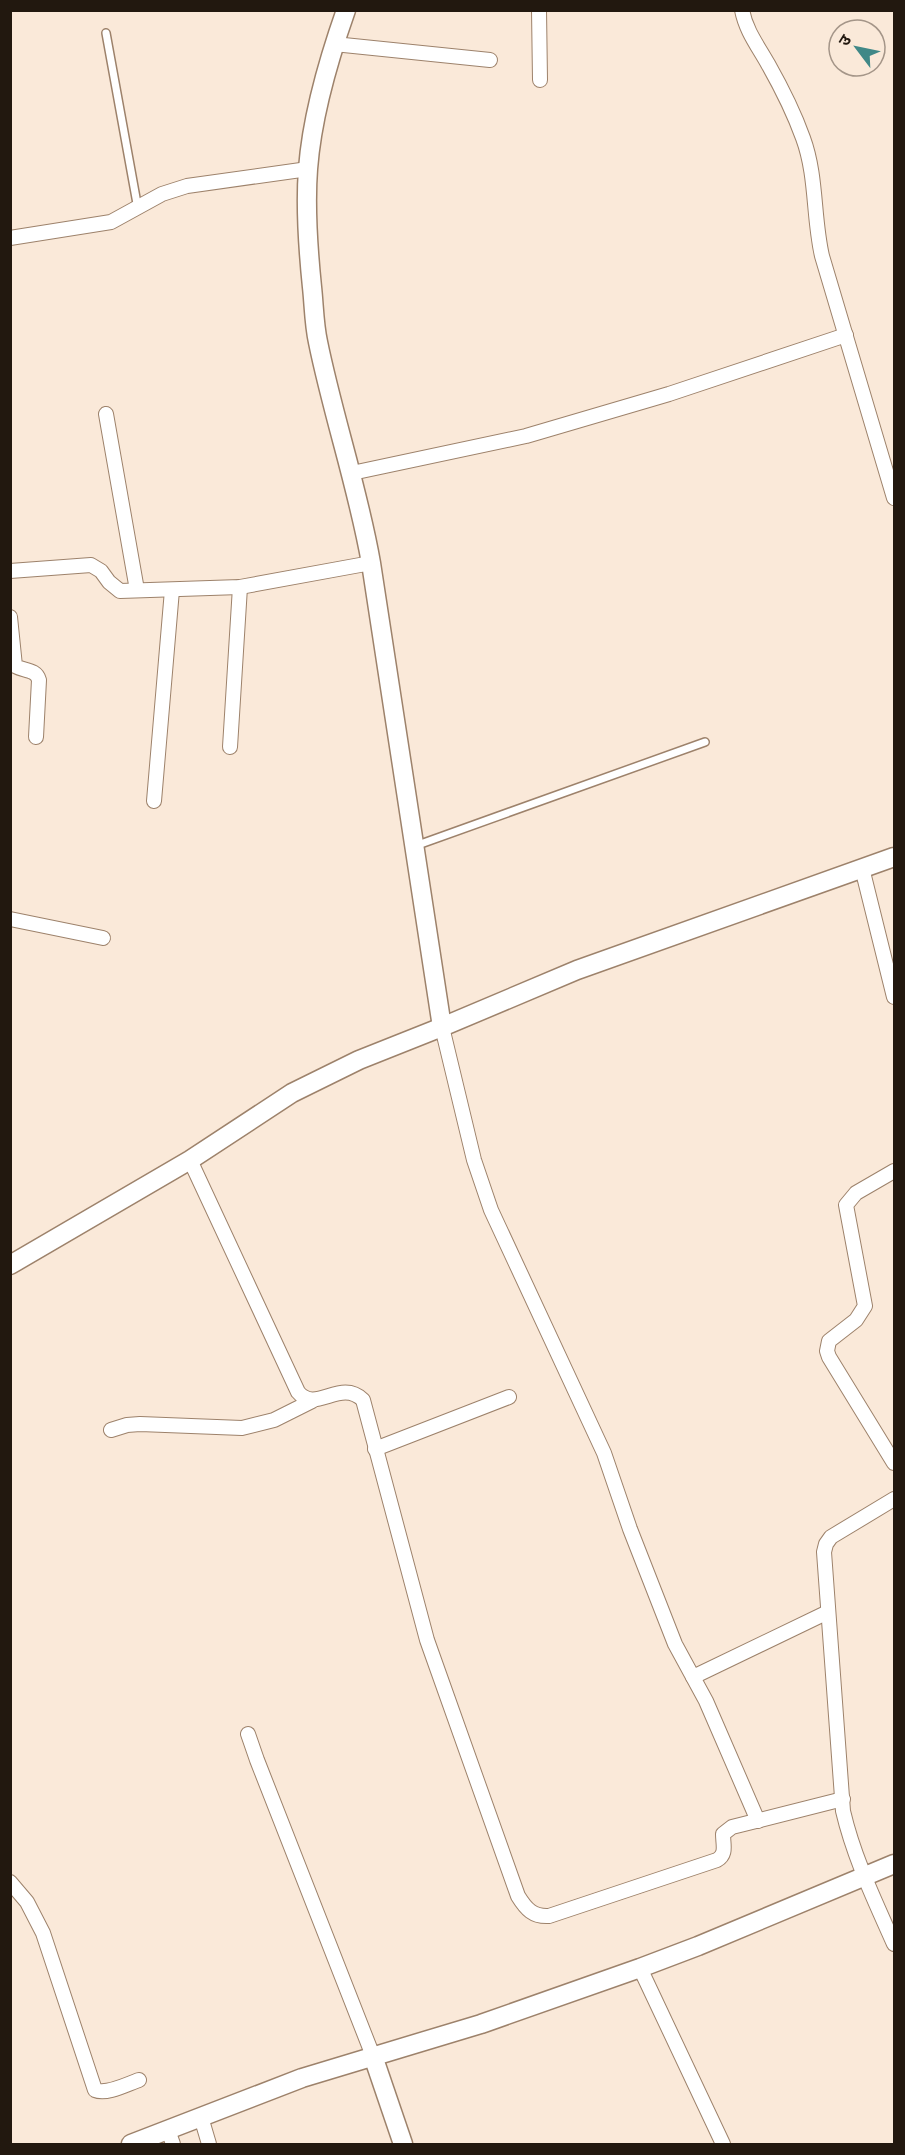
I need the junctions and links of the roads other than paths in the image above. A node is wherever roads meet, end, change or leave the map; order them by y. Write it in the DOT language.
graph roads {
  1 [pos="346,10"];
  2 [pos="539,10"];
  3 [pos="742,10"];
  4 [pos="106,33"];
  5 [pos="334,44"];
  6 [pos="490,60"];
  7 [pos="540,80"];
  8 [pos="308,169"];
  9 [pos="138,209"];
  10 [pos="10,238"];
  11 [pos="846,335"];
  12 [pos="106,414"];
  13 [pos="352,473"];
  14 [pos="894,498"];
  15 [pos="371,563"];
  16 [pos="10,571"];
  17 [pos="240,587"];
  18 [pos="137,590"];
  19 [pos="172,590"];
  20 [pos="10,617"];
  21 [pos="36,737"];
  22 [pos="705,742"];
  23 [pos="230,747"];
  24 [pos="154,801"];
  25 [pos="415,846"];
  26 [pos="894,857"];
  27 [pos="862,868"];
  28 [pos="10,919"];
  29 [pos="103,938"];
  30 [pos="894,997"];
  31 [pos="442,1027"];
  32 [pos="190,1160"];
  33 [pos="894,1171"];
  34 [pos="10,1265"];
  35 [pos="509,1397"];
  36 [pos="312,1401"];
  37 [pos="111,1430"];
  38 [pos="375,1449"];
  39 [pos="894,1463"];
  40 [pos="894,1499"];
  41 [pos="828,1612"];
  42 [pos="693,1677"];
  43 [pos="248,1734"];
  44 [pos="843,1799"];
  45 [pos="758,1821"];
  46 [pos="894,1864"];
  47 [pos="864,1876"];
  48 [pos="10,1882"];
  49 [pos="894,1944"];
  50 [pos="640,1968"];
  51 [pos="373,2056"];
  52 [pos="139,2080"];
  53 [pos="201,2117"];
  54 [pos="171,2137"];
  55 [pos="131,2145"];
  56 [pos="209,2145"];
  57 [pos="403,2145"];
  58 [pos="723,2145"];
  1 -- 5 [label="street"];
  2 -- 7 [label="street"];
  3 -- 11 [label="street"];
  4 -- 9 [label="lane"];
  5 -- 6 [label="street"];
  5 -- 8 [label="street"];
  8 -- 9 [label="street"];
  8 -- 13 [label="street"];
  9 -- 10 [label="street"];
  11 -- 13 [label="street"];
  11 -- 14 [label="street"];
  12 -- 18 [label="street"];
  13 -- 15 [label="street"];
  15 -- 17 [label="street"];
  15 -- 25 [label="street"];
  16 -- 18 [label="street"];
  17 -- 19 [label="street"];
  17 -- 23 [label="street"];
  18 -- 19 [label="street"];
  19 -- 24 [label="street"];
  20 -- 21 [label="street"];
  22 -- 25 [label="lane"];
  25 -- 31 [label="street"];
  26 -- 27 [label="street"];
  27 -- 30 [label="street"];
  27 -- 31 [label="street"];
  28 -- 29 [label="street"];
  31 -- 32 [label="street"];
  31 -- 42 [label="street"];
  32 -- 34 [label="street"];
  32 -- 36 [label="street"];
  33 -- 39 [label="street"];
  35 -- 38 [label="street"];
  36 -- 37 [label="street"];
  36 -- 38 [label="street"];
  38 -- 45 [label="street"];
  40 -- 41 [label="street"];
  41 -- 42 [label="street"];
  41 -- 44 [label="street"];
  42 -- 45 [label="street"];
  43 -- 51 [label="street"];
  44 -- 45 [label="street"];
  44 -- 47 [label="street"];
  46 -- 47 [label="street"];
  47 -- 49 [label="street"];
  47 -- 50 [label="street"];
  48 -- 52 [label="street"];
  50 -- 51 [label="street"];
  50 -- 58 [label="street"];
  51 -- 53 [label="street"];
  51 -- 57 [label="street"];
  53 -- 54 [label="street"];
  53 -- 56 [label="street"];
  54 -- 55 [label="street"];
}
